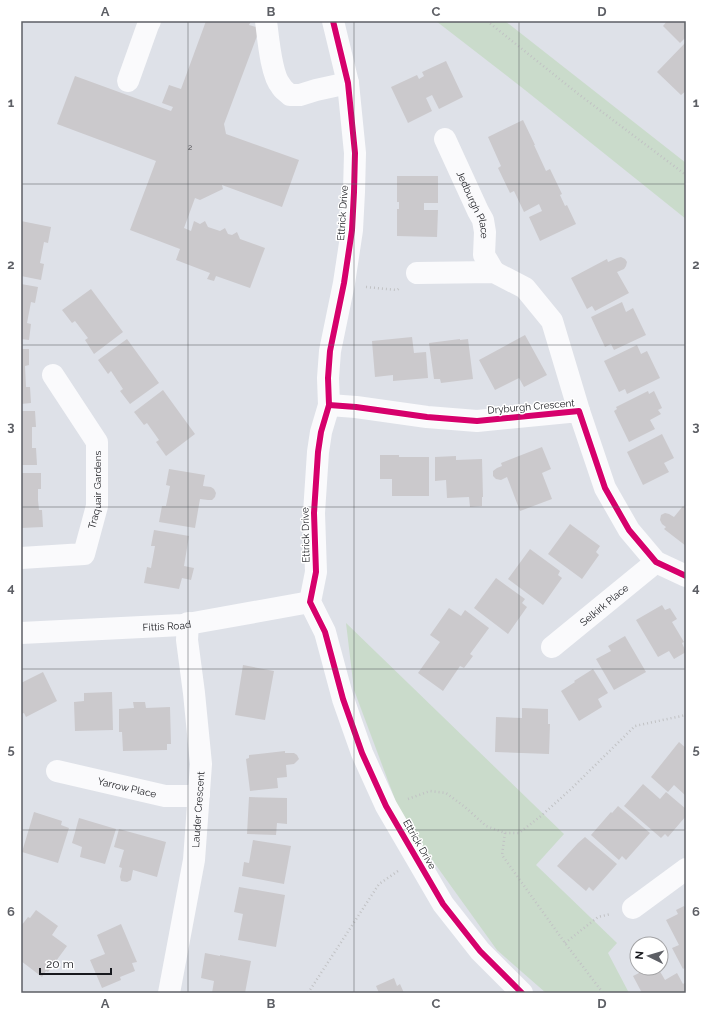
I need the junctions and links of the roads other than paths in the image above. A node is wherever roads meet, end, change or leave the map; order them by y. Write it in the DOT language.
graph roads {
  1 [pos="150,21"];
  2 [pos="266,21"];
  3 [pos="333,21"];
  4 [pos="128,81"];
  5 [pos="348,83"];
  6 [pos="445,139"];
  7 [pos="494,272"];
  8 [pos="417,273"];
  9 [pos="53,375"];
  10 [pos="329,405"];
  11 [pos="579,411"];
  12 [pos="21,558"];
  13 [pos="656,562"];
  14 [pos="686,576"];
  15 [pos="310,602"];
  16 [pos="188,623"];
  17 [pos="21,633"];
  18 [pos="552,647"];
  19 [pos="57,771"];
  20 [pos="199,794"];
  21 [pos="686,869"];
  22 [pos="633,908"];
  23 [pos="169,993"];
  24 [pos="522,993"];
  1 -- 4 [label="street"];
  2 -- 5 [label="street"];
  3 -- 5 [label="street, Ettrick Drive"];
  5 -- 10 [label="street, Ettrick Drive"];
  6 -- 7 [label="street, Jedburgh Place"];
  7 -- 8 [label="street"];
  7 -- 11 [label="street"];
  9 -- 12 [label="street, Traquair Gardens"];
  10 -- 11 [label="street, Dryburgh Crescent"];
  10 -- 15 [label="street, Ettrick Drive"];
  11 -- 13 [label="street, Dryburgh Crescent"];
  13 -- 14 [label="street, Dryburgh Crescent"];
  13 -- 18 [label="street, Selkirk Place"];
  15 -- 16 [label="street, Fittis Road"];
  15 -- 24 [label="street, Ettrick Drive"];
  16 -- 17 [label="street, Fittis Road"];
  16 -- 20 [label="street, Lauder Crescent"];
  19 -- 20 [label="street, Yarrow Place"];
  20 -- 23 [label="street, Lauder Crescent"];
  21 -- 22 [label="street"];
}
